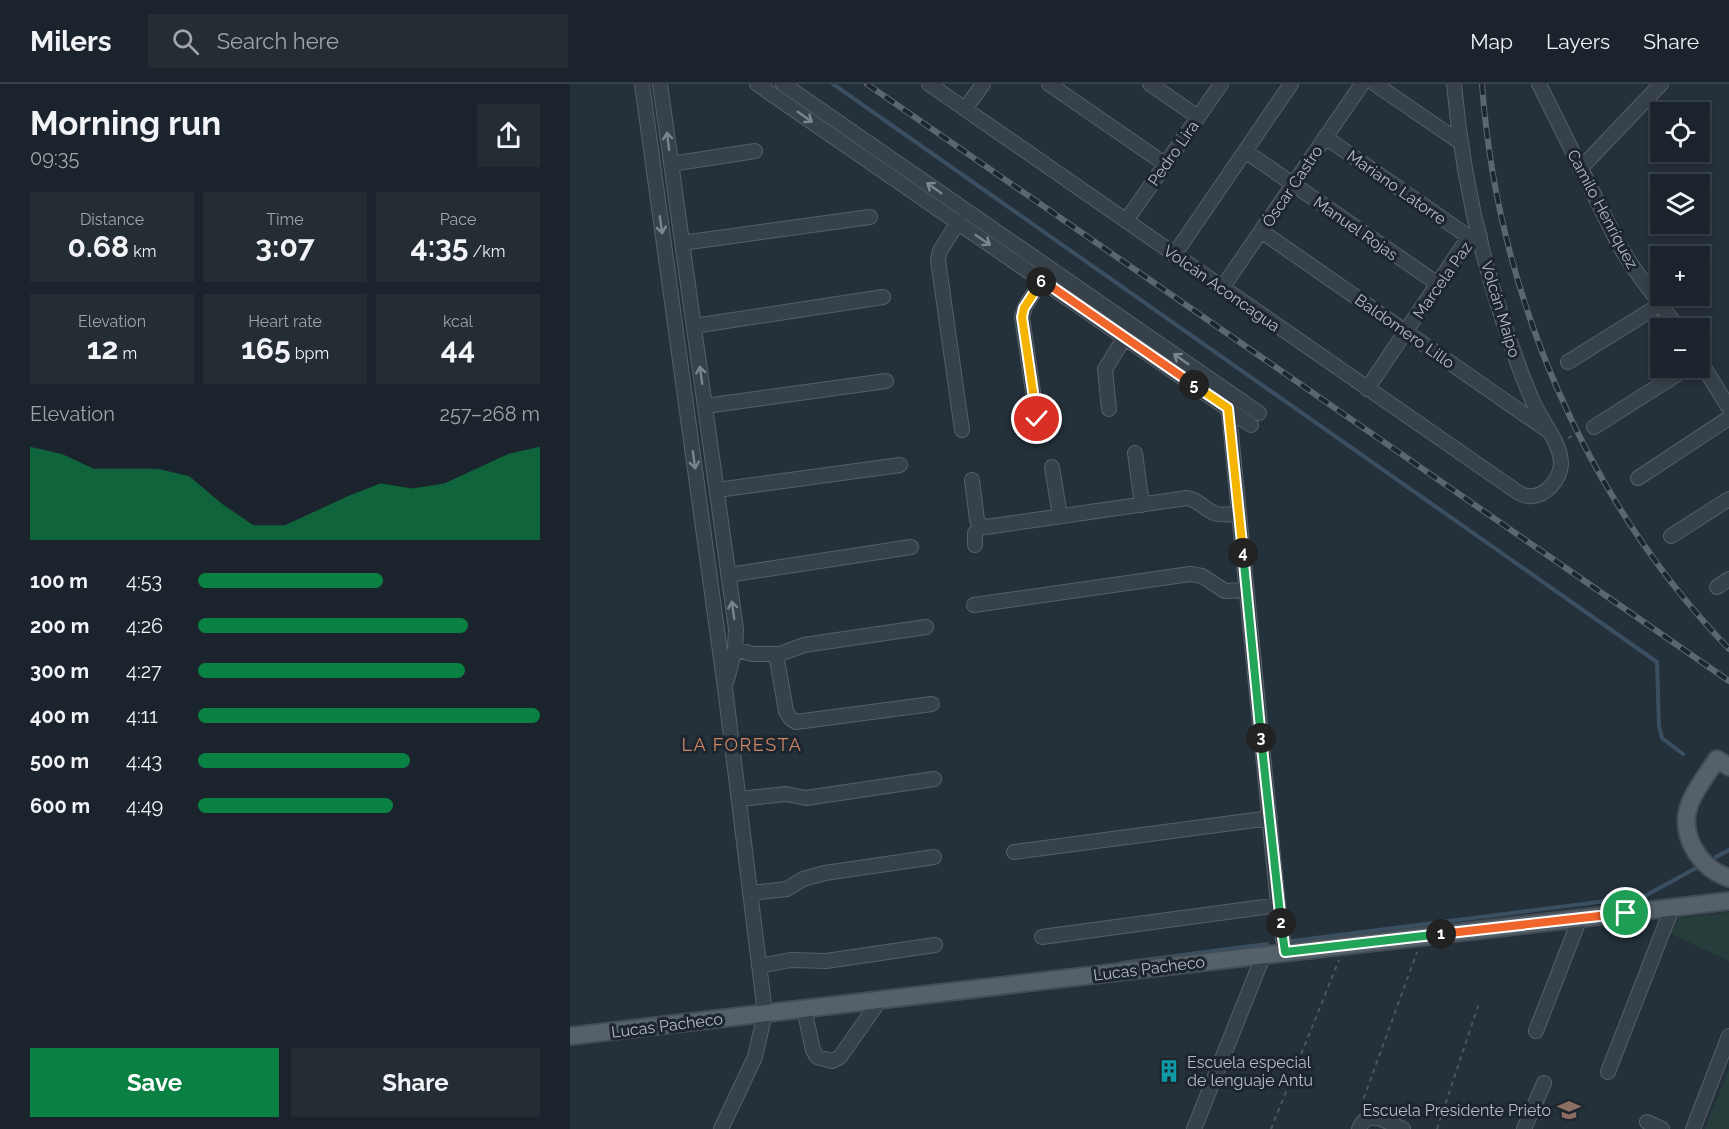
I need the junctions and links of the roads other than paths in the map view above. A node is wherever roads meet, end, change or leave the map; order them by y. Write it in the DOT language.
graph roads {
  1 [pos="642,84"];
  2 [pos="660,84"];
  3 [pos="757,84"];
  4 [pos="783,84"];
  5 [pos="929,84"];
  6 [pos="983,84"];
  7 [pos="1049,84"];
  8 [pos="1150,84"];
  9 [pos="1221,84"];
  10 [pos="1291,84"];
  11 [pos="1362,84"];
  12 [pos="1375,84"];
  13 [pos="1454,84"];
  14 [pos="1539,84"];
  15 [pos="1661,84"];
  16 [pos="965,109"];
  17 [pos="1198,117"];
  18 [pos="1325,137"];
  19 [pos="1461,143"];
  20 [pos="755,151"];
  21 [pos="1245,151"];
  22 [pos="671,164"];
  23 [pos="1165,164"];
  24 [pos="1580,169"];
  25 [pos="1293,184"];
  26 [pos="870,217"];
  27 [pos="1126,221"];
  28 [pos="958,222"];
  29 [pos="1261,231"];
  30 [pos="1474,237"];
  31 [pos="682,243"];
  32 [pos="1174,255"];
  33 [pos="1042,280"];
  34 [pos="1438,284"];
  35 [pos="1222,288"];
  36 [pos="1650,290"];
  37 [pos="883,297"];
  38 [pos="1657,306"];
  39 [pos="694,326"];
  40 [pos="1406,332"];
  41 [pos="1125,337"];
  42 [pos="1568,362"];
  43 [pos="1710,377"];
  44 [pos="1671,378"];
  45 [pos="886,381"];
  46 [pos="1367,389"];
  47 [pos="1229,392"];
  48 [pos="705,406"];
  49 [pos="1228,408"];
  50 [pos="1729,408"];
  51 [pos="1109,409"];
  52 [pos="1729,418"];
  53 [pos="1037,419"];
  54 [pos="1594,427"];
  55 [pos="962,430"];
  56 [pos="1549,431"];
  57 [pos="1135,453"];
  58 [pos="900,465"];
  59 [pos="1052,467"];
  60 [pos="1638,478"];
  61 [pos="972,480"];
  62 [pos="717,490"];
  63 [pos="1515,491"];
  64 [pos="1729,500"];
  65 [pos="1142,505"];
  66 [pos="1239,514"];
  67 [pos="1060,516"];
  68 [pos="981,526"];
  69 [pos="1671,536"];
  70 [pos="975,544"];
  71 [pos="911,547"];
  72 [pos="728,575"];
  73 [pos="1729,579"];
  74 [pos="1717,587"];
  75 [pos="1246,590"];
  76 [pos="974,605"];
  77 [pos="926,627"];
  78 [pos="735,649"];
  79 [pos="776,654"];
  80 [pos="725,688"];
  81 [pos="932,704"];
  82 [pos="1723,763"];
  83 [pos="934,779"];
  84 [pos="739,799"];
  85 [pos="1269,818"];
  86 [pos="1014,852"];
  87 [pos="934,857"];
  88 [pos="1729,878"];
  89 [pos="750,893"];
  90 [pos="1729,902"];
  91 [pos="1278,905"];
  92 [pos="1672,908"];
  93 [pos="1580,918"];
  94 [pos="1042,937"];
  95 [pos="936,945"];
  96 [pos="1285,952"];
  97 [pos="1264,954"];
  98 [pos="759,966"];
  99 [pos="880,1000"];
  100 [pos="804,1009"];
  101 [pos="765,1013"];
  102 [pos="1536,1031"];
  103 [pos="570,1036"];
  104 [pos="1729,1036"];
  105 [pos="1608,1072"];
  106 [pos="1544,1083"];
  107 [pos="1647,1122"];
  108 [pos="1362,1123"];
  109 [pos="721,1129"];
  110 [pos="1194,1129"];
  111 [pos="1403,1129"];
  112 [pos="1524,1129"];
  113 [pos="1662,1129"];
  114 [pos="1693,1129"];
  1 -- 80 [label="street, one-way"];
  22 -- 2 [label="street, one-way"];
  3 -- 28 [label="street, one-way"];
  47 -- 4 [label="street, one-way"];
  5 -- 16 [label="street, Volcán Aconcagua"];
  6 -- 16 [label="street"];
  7 -- 23 [label="street"];
  8 -- 17 [label="street"];
  9 -- 17 [label="street, Pedro Lira"];
  10 -- 21 [label="street"];
  11 -- 18 [label="street, Óscar Castro"];
  12 -- 19 [label="street"];
  13 -- 19 [label="street, Volcán Maipo"];
  14 -- 24 [label="street, Camilo Henríquez"];
  15 -- 24 [label="street"];
  16 -- 27 [label="street, Volcán Aconcagua"];
  17 -- 23 [label="street, Pedro Lira"];
  18 -- 25 [label="street, Óscar Castro"];
  18 -- 30 [label="street, Mariano Latorre"];
  19 -- 30 [label="street, Volcán Maipo"];
  20 -- 22 [label="street"];
  21 -- 25 [label="street, Manuel Rojas"];
  21 -- 32 [label="street"];
  22 -- 31 [label="street"];
  23 -- 27 [label="street, Pedro Lira"];
  24 -- 36 [label="street, Camilo Henríquez"];
  25 -- 29 [label="street, Óscar Castro"];
  25 -- 34 [label="street, Manuel Rojas"];
  26 -- 31 [label="street"];
  27 -- 32 [label="street, Volcán Aconcagua"];
  28 -- 33 [label="street, one-way"];
  28 -- 55 [label="street"];
  29 -- 35 [label="street, Óscar Castro"];
  29 -- 40 [label="street, Baldomero Lillo"];
  30 -- 34 [label="street, Marcela Paz"];
  30 -- 56 [label="street, Volcán Maipo"];
  31 -- 39 [label="street"];
  32 -- 35 [label="street, Volcán Aconcagua"];
  33 -- 41 [label="street"];
  33 -- 53 [label="street"];
  34 -- 40 [label="street, Marcela Paz"];
  35 -- 46 [label="street, Volcán Aconcagua"];
  37 -- 39 [label="street"];
  38 -- 42 [label="street"];
  48 -- 39 [label="street, one-way"];
  40 -- 46 [label="street, Marcela Paz"];
  40 -- 56 [label="street, Baldomero Lillo"];
  41 -- 49 [label="street"];
  41 -- 51 [label="street"];
  43 -- 50 [label="street"];
  44 -- 54 [label="street"];
  45 -- 48 [label="street"];
  46 -- 63 [label="street, Volcán Aconcagua"];
  47 -- 49 [label="street"];
  47 -- 49 [label="street"];
  48 -- 62 [label="street"];
  49 -- 66 [label="street"];
  52 -- 60 [label="street"];
  56 -- 63 [label="street, Volcán Maipo"];
  57 -- 65 [label="street"];
  58 -- 62 [label="street"];
  59 -- 67 [label="street"];
  61 -- 68 [label="street"];
  62 -- 72 [label="street"];
  64 -- 69 [label="street"];
  65 -- 66 [label="street"];
  65 -- 67 [label="street"];
  66 -- 75 [label="street"];
  67 -- 68 [label="street"];
  68 -- 70 [label="street"];
  71 -- 72 [label="street"];
  78 -- 72 [label="street, one-way"];
  73 -- 74 [label="street"];
  75 -- 76 [label="street"];
  75 -- 85 [label="street"];
  77 -- 79 [label="street"];
  78 -- 79 [label="street"];
  78 -- 80 [label="street"];
  79 -- 81 [label="street"];
  80 -- 84 [label="street"];
  82 -- 88 [label="main road"];
  83 -- 84 [label="street"];
  84 -- 89 [label="street"];
  85 -- 86 [label="street"];
  85 -- 91 [label="street"];
  87 -- 89 [label="street"];
  89 -- 98 [label="street"];
  90 -- 92 [label="main road, Lucas Pacheco"];
  91 -- 94 [label="street"];
  91 -- 96 [label="street"];
  92 -- 93 [label="main road, Lucas Pacheco"];
  92 -- 105 [label="street"];
  93 -- 96 [label="main road, Lucas Pacheco"];
  93 -- 102 [label="street"];
  95 -- 98 [label="street"];
  96 -- 97 [label="main road, Lucas Pacheco"];
  97 -- 99 [label="main road, Lucas Pacheco"];
  97 -- 110 [label="street"];
  98 -- 101 [label="street"];
  99 -- 100 [label="main road, Lucas Pacheco"];
  99 -- 100 [label="street"];
  100 -- 101 [label="main road, Lucas Pacheco"];
  101 -- 103 [label="main road, Lucas Pacheco"];
  101 -- 109 [label="street"];
  104 -- 114 [label="street"];
  106 -- 112 [label="street"];
  107 -- 113 [label="street"];
  108 -- 111 [label="street"];
}
